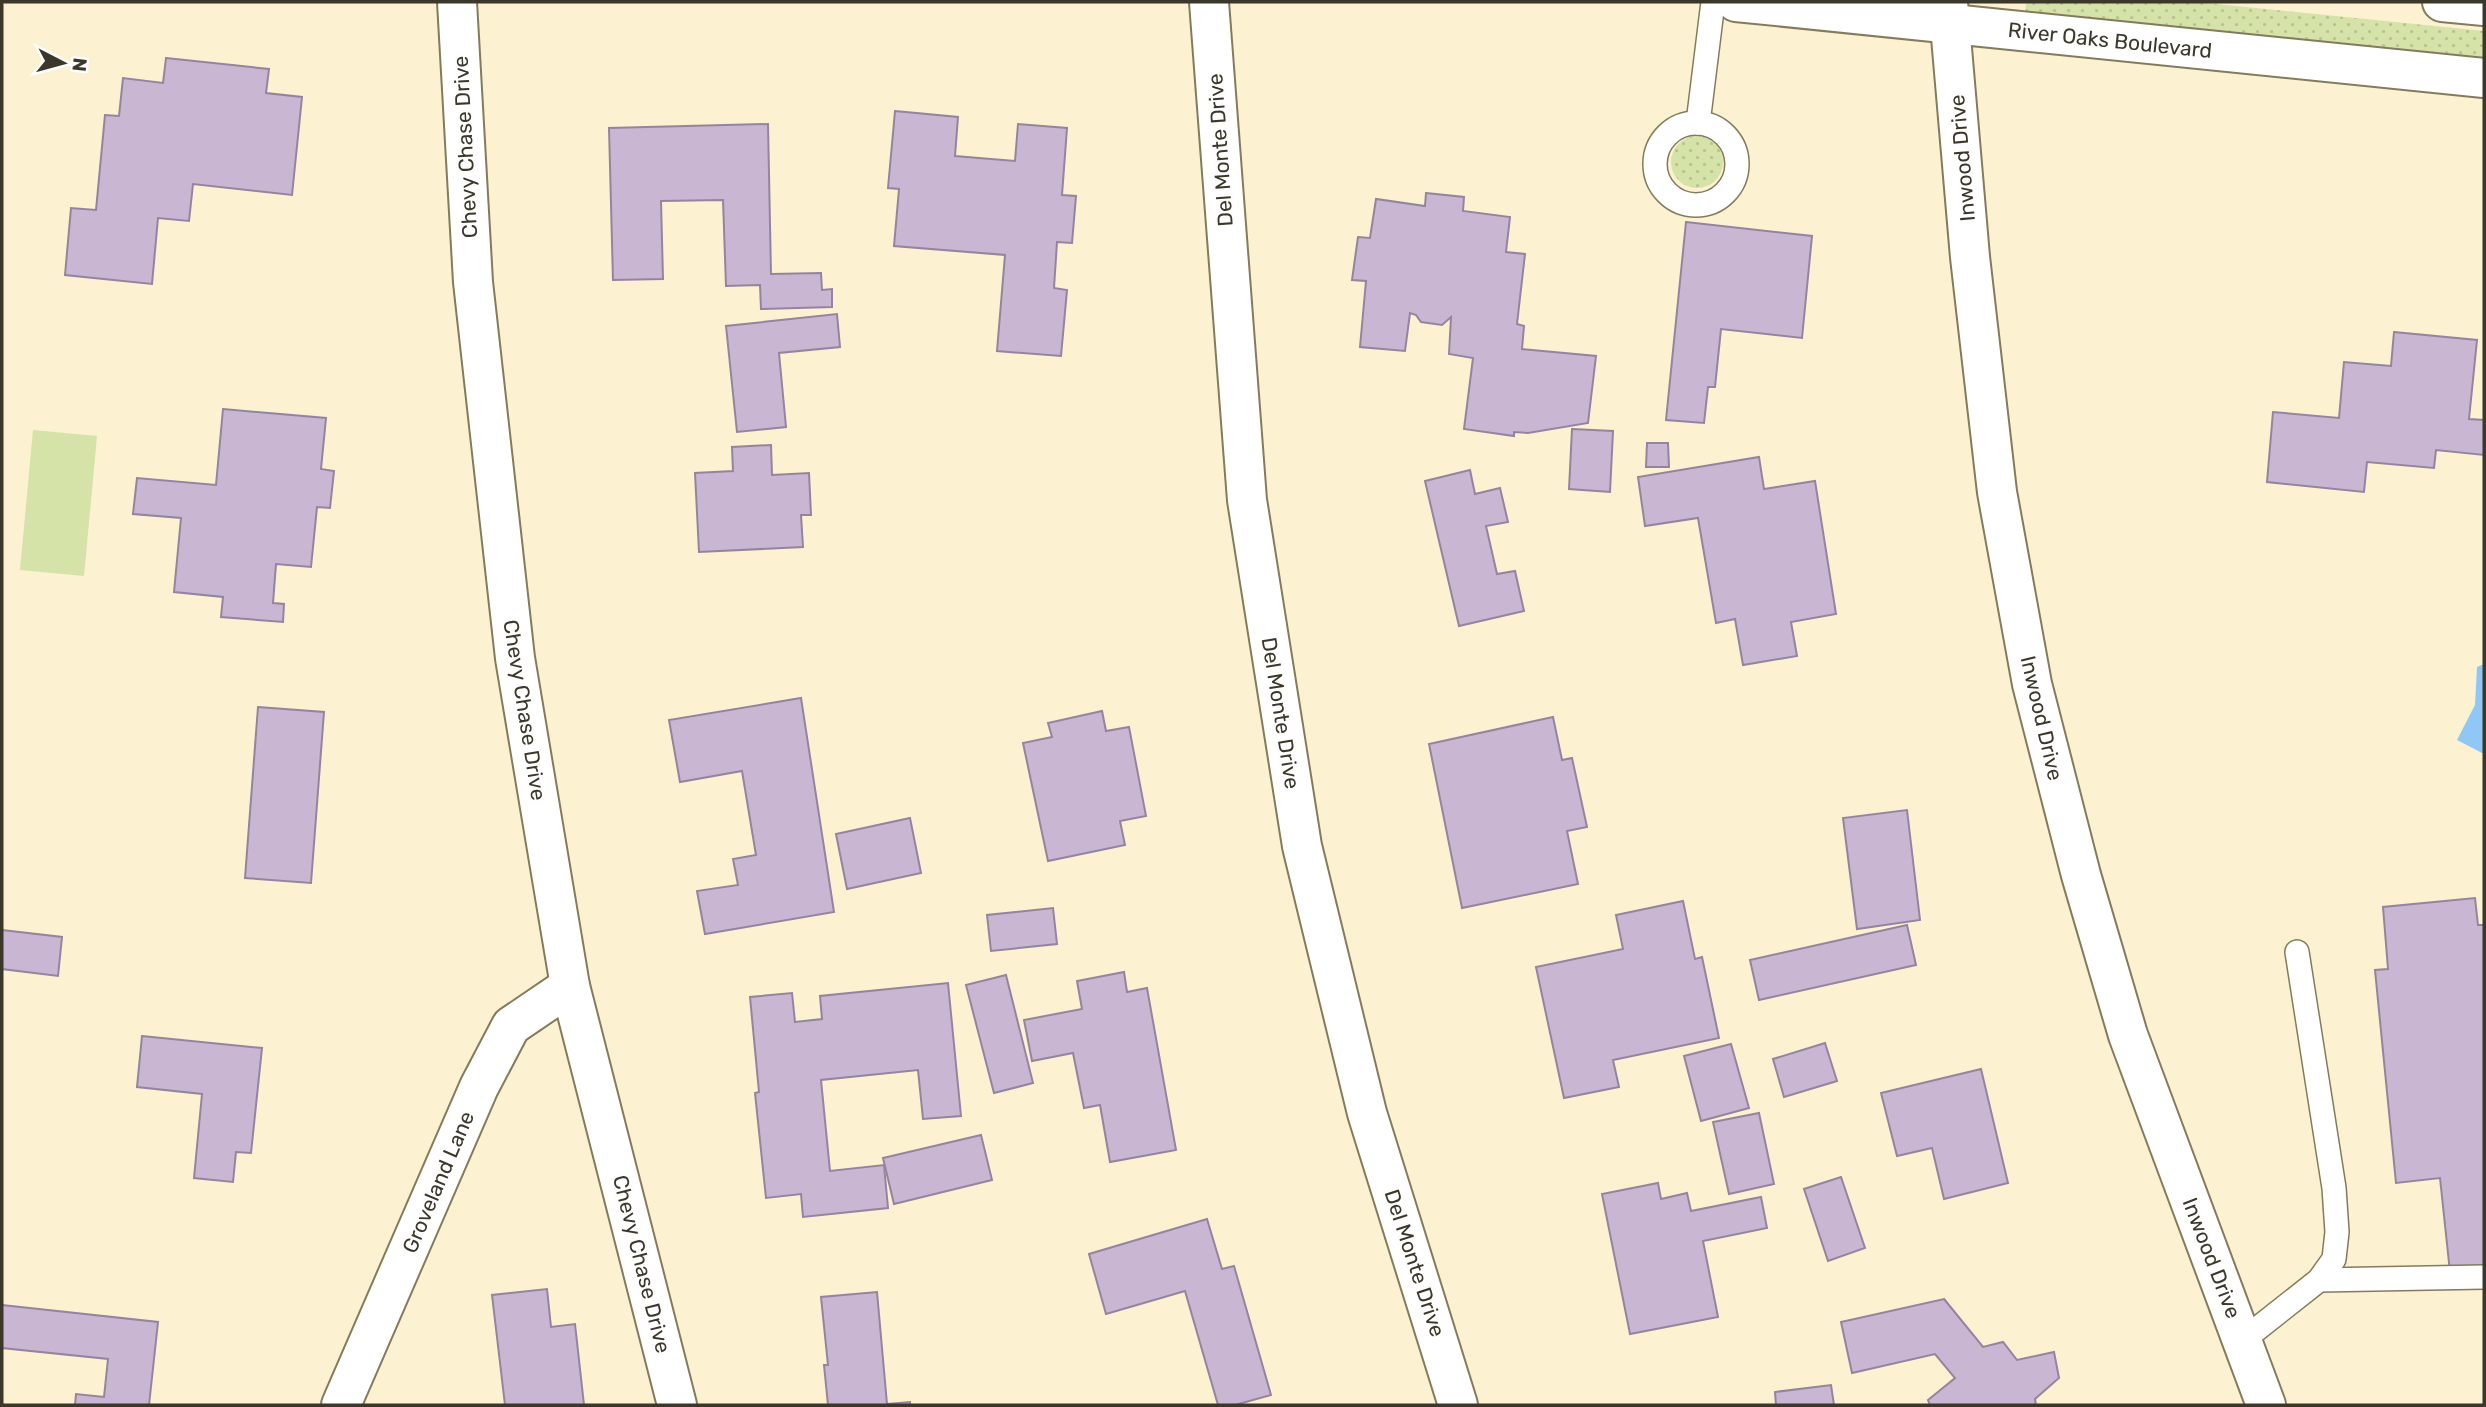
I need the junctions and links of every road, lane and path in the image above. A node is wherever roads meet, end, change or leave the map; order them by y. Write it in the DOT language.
graph roads {
  1 [pos="457,2"];
  2 [pos="1209,2"];
  3 [pos="1713,2"];
  4 [pos="1736,2"];
  5 [pos="2442,2"];
  6 [pos="2484,6"];
  7 [pos="1949,13"];
  8 [pos="2484,78"];
  9 [pos="1698,123"];
  10 [pos="2297,952"];
  11 [pos="570,986"];
  12 [pos="2484,1277"];
  13 [pos="2319,1280"];
  14 [pos="2243,1340"];
  15 [pos="341,1405"];
  16 [pos="677,1405"];
  17 [pos="1458,1405"];
  18 [pos="2266,1405"];
  1 -- 11 [label="street, Chevy Chase Drive"];
  2 -- 17 [label="street, Del Monte Drive"];
  3 -- 9 [label="lane"];
  4 -- 7 [label="street, River Oaks Boulevard"];
  5 -- 6 [label="street"];
  7 -- 8 [label="street, River Oaks Boulevard"];
  7 -- 14 [label="street, Inwood Drive"];
  10 -- 13 [label="lane"];
  11 -- 15 [label="street, Groveland Lane"];
  11 -- 16 [label="street, Chevy Chase Drive"];
  12 -- 13 [label="lane"];
  13 -- 14 [label="lane"];
  14 -- 18 [label="street, Inwood Drive"];
}
